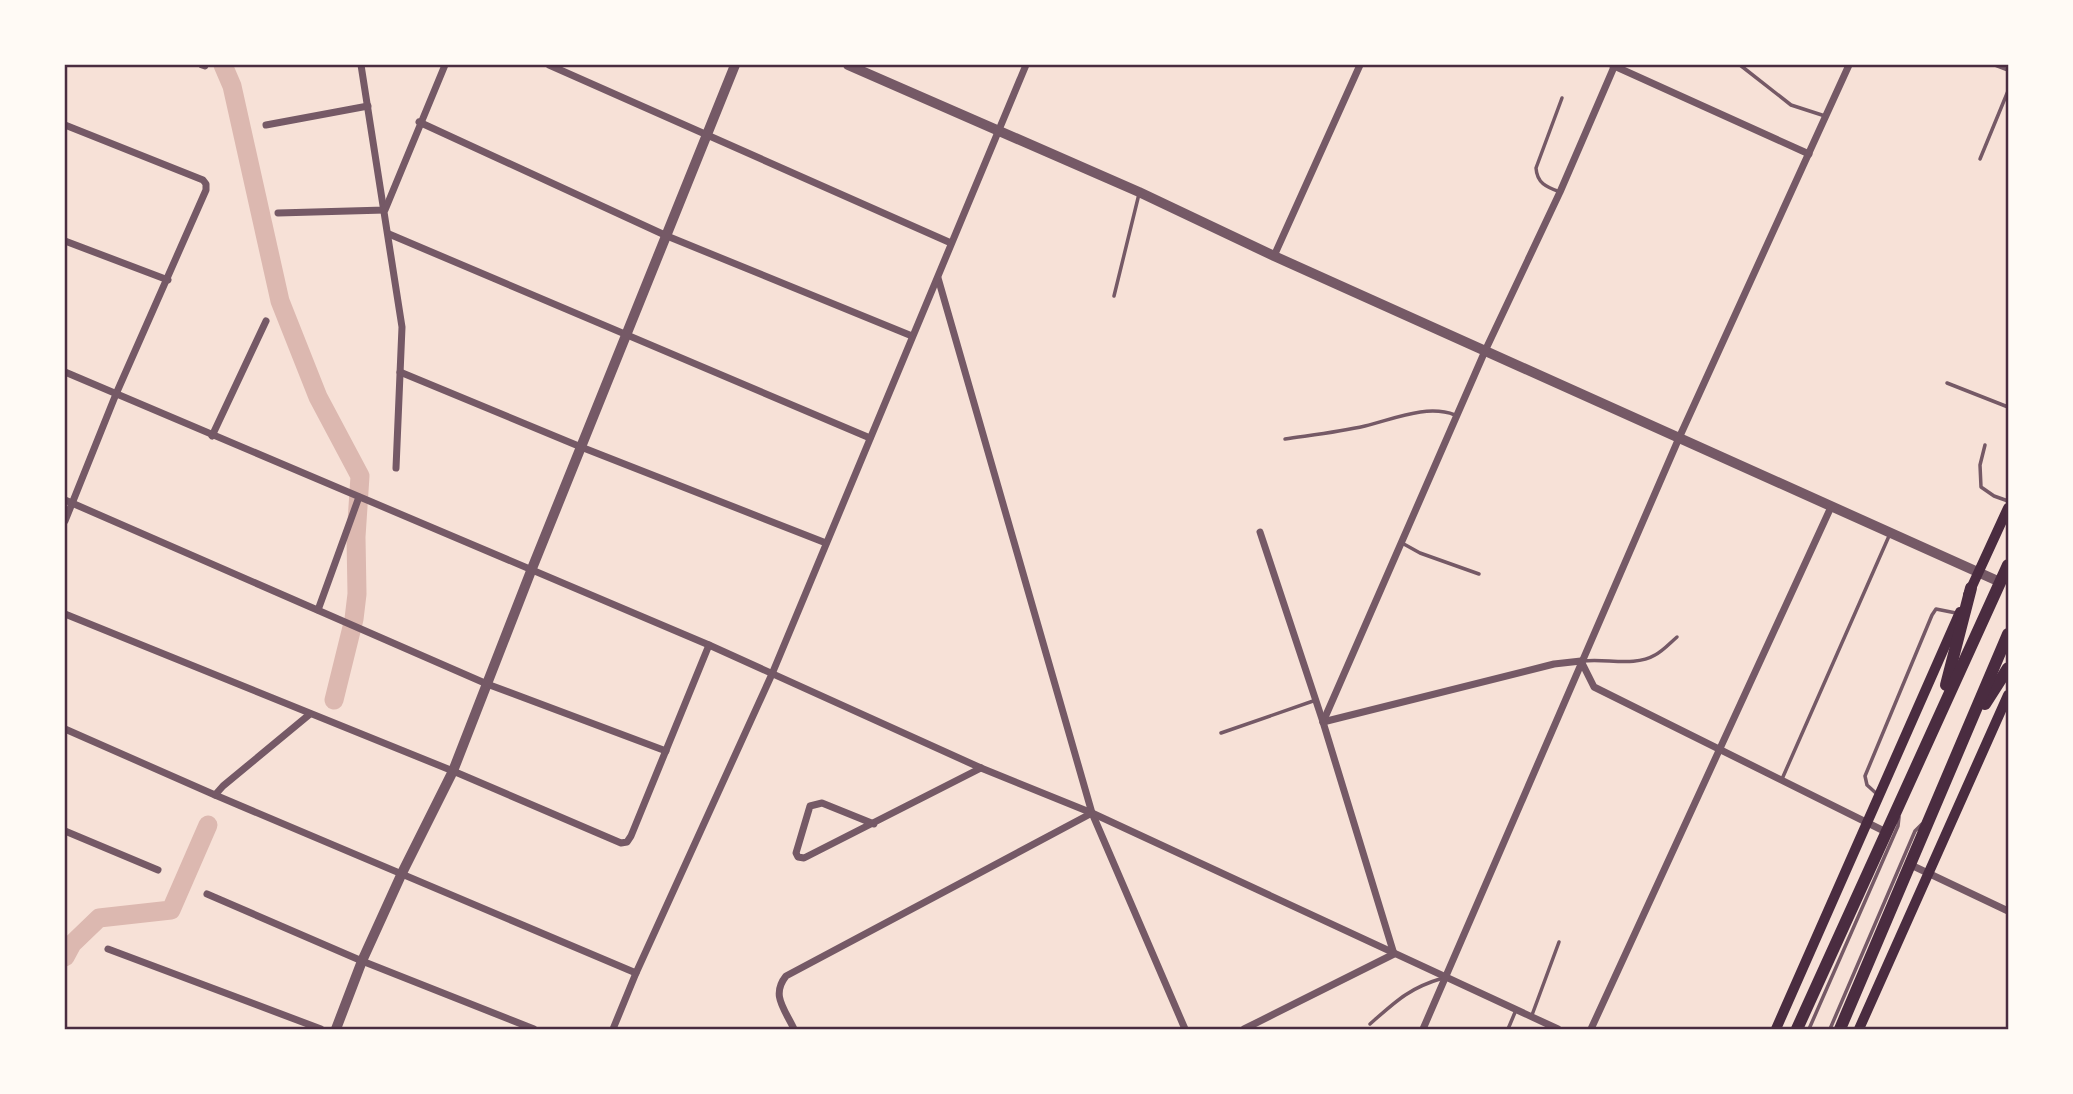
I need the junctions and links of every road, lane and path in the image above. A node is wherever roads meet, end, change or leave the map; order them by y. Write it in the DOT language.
graph roads {
  1 [pos="361,65"];
  2 [pos="445,65"];
  3 [pos="549,65"];
  4 [pos="735,65"];
  5 [pos="848,65"];
  6 [pos="1026,65"];
  7 [pos="1360,65"];
  8 [pos="1740,65"];
  9 [pos="1849,65"];
  10 [pos="1995,65"];
  11 [pos="1612,66"];
  12 [pos="2008,70"];
  13 [pos="2008,91"];
  14 [pos="1562,98"];
  15 [pos="368,106"];
  16 [pos="1825,116"];
  17 [pos="419,122"];
  18 [pos="65,125"];
  19 [pos="266,125"];
  20 [pos="997,132"];
  21 [pos="707,134"];
  22 [pos="1809,154"];
  23 [pos="1980,159"];
  24 [pos="1139,192"];
  25 [pos="1560,192"];
  26 [pos="385,210"];
  27 [pos="278,214"];
  28 [pos="389,234"];
  29 [pos="667,236"];
  30 [pos="65,241"];
  31 [pos="951,243"];
  32 [pos="1274,256"];
  33 [pos="938,278"];
  34 [pos="168,280"];
  35 [pos="1114,296"];
  36 [pos="265,321"];
  37 [pos="2008,324"];
  38 [pos="2008,332"];
  39 [pos="627,334"];
  40 [pos="912,336"];
  41 [pos="1485,351"];
  42 [pos="65,372"];
  43 [pos="400,372"];
  44 [pos="1947,383"];
  45 [pos="116,394"];
  46 [pos="2008,407"];
  47 [pos="1457,416"];
  48 [pos="212,436"];
  49 [pos="870,438"];
  50 [pos="1679,438"];
  51 [pos="1284,439"];
  52 [pos="1985,445"];
  53 [pos="581,447"];
  54 [pos="396,468"];
  55 [pos="359,497"];
  56 [pos="65,499"];
  57 [pos="2008,501"];
  58 [pos="73,503"];
  59 [pos="1831,507"];
  60 [pos="2008,508"];
  61 [pos="65,521"];
  62 [pos="1260,532"];
  63 [pos="1890,534"];
  64 [pos="826,543"];
  65 [pos="1402,543"];
  66 [pos="2008,565"];
  67 [pos="531,571"];
  68 [pos="1479,573"];
  69 [pos="1978,573"];
  70 [pos="2000,582"];
  71 [pos="1971,588"];
  72 [pos="318,610"];
  73 [pos="65,614"];
  74 [pos="1959,614"];
  75 [pos="2008,634"];
  76 [pos="1677,637"];
  77 [pos="709,645"];
  78 [pos="1581,661"];
  79 [pos="2008,668"];
  80 [pos="772,674"];
  81 [pos="487,684"];
  82 [pos="2008,695"];
  83 [pos="1315,700"];
  84 [pos="310,714"];
  85 [pos="1938,715"];
  86 [pos="1323,722"];
  87 [pos="65,729"];
  88 [pos="1968,731"];
  89 [pos="1221,733"];
  90 [pos="1721,750"];
  91 [pos="666,751"];
  92 [pos="981,768"];
  93 [pos="453,772"];
  94 [pos="1782,780"];
  95 [pos="215,795"];
  96 [pos="1879,797"];
  97 [pos="1902,798"];
  98 [pos="1934,812"];
  99 [pos="1092,813"];
  100 [pos="1868,822"];
  101 [pos="874,824"];
  102 [pos="65,831"];
  103 [pos="1886,832"];
  104 [pos="1911,865"];
  105 [pos="158,870"];
  106 [pos="402,873"];
  107 [pos="1928,873"];
  108 [pos="207,894"];
  109 [pos="2008,911"];
  110 [pos="1559,942"];
  111 [pos="108,949"];
  112 [pos="1394,954"];
  113 [pos="362,961"];
  114 [pos="636,973"];
  115 [pos="1446,977"];
  116 [pos="1516,1010"];
  117 [pos="1531,1017"];
  118 [pos="1370,1024"];
  119 [pos="321,1029"];
  120 [pos="335,1029"];
  121 [pos="534,1029"];
  122 [pos="613,1029"];
  123 [pos="794,1029"];
  124 [pos="1185,1029"];
  125 [pos="1244,1029"];
  126 [pos="1423,1029"];
  127 [pos="1508,1029"];
  128 [pos="1558,1029"];
  129 [pos="1591,1029"];
  130 [pos="1776,1029"];
  131 [pos="1797,1029"];
  132 [pos="1809,1029"];
  133 [pos="1830,1029"];
  134 [pos="1840,1029"];
  135 [pos="1859,1029"];
  1 -- 15 [label="street"];
  2 -- 17 [label="street"];
  3 -- 21 [label="street"];
  4 -- 21 [label="street"];
  5 -- 20 [label="street"];
  6 -- 20 [label="street"];
  7 -- 32 [label="street"];
  8 -- 16 [label="lane"];
  9 -- 16 [label="street"];
  10 -- 12 [label="lane"];
  11 -- 22 [label="street"];
  11 -- 25 [label="street"];
  13 -- 23 [label="lane"];
  14 -- 25 [label="lane"];
  15 -- 19 [label="street"];
  15 -- 26 [label="street"];
  16 -- 22 [label="street"];
  17 -- 26 [label="street"];
  17 -- 29 [label="street"];
  18 -- 34 [label="street"];
  20 -- 24 [label="street"];
  20 -- 31 [label="street"];
  21 -- 29 [label="street"];
  21 -- 31 [label="street"];
  22 -- 50 [label="street"];
  24 -- 32 [label="street"];
  24 -- 35 [label="lane"];
  25 -- 41 [label="street"];
  26 -- 27 [label="street"];
  26 -- 28 [label="street"];
  28 -- 39 [label="street"];
  28 -- 43 [label="street"];
  29 -- 39 [label="street"];
  29 -- 40 [label="street"];
  30 -- 34 [label="street"];
  31 -- 33 [label="street"];
  32 -- 41 [label="street"];
  33 -- 40 [label="street"];
  33 -- 99 [label="street"];
  34 -- 45 [label="street"];
  36 -- 48 [label="street"];
  37 -- 38 [label="lane"];
  39 -- 49 [label="street"];
  39 -- 53 [label="street"];
  40 -- 49 [label="street"];
  41 -- 47 [label="street"];
  41 -- 50 [label="street"];
  42 -- 45 [label="street"];
  43 -- 53 [label="street"];
  43 -- 54 [label="street"];
  44 -- 46 [label="lane"];
  45 -- 48 [label="street"];
  45 -- 58 [label="street"];
  47 -- 51 [label="lane"];
  47 -- 65 [label="street"];
  48 -- 55 [label="street"];
  49 -- 64 [label="street"];
  50 -- 59 [label="street"];
  50 -- 78 [label="street"];
  52 -- 57 [label="lane"];
  53 -- 64 [label="street"];
  53 -- 67 [label="street"];
  55 -- 67 [label="street"];
  55 -- 72 [label="street"];
  56 -- 58 [label="street"];
  58 -- 61 [label="street"];
  58 -- 72 [label="street"];
  59 -- 63 [label="street"];
  59 -- 90 [label="street"];
  60 -- 69 [label="main road"];
  62 -- 83 [label="street"];
  63 -- 69 [label="street"];
  63 -- 94 [label="lane"];
  64 -- 80 [label="street"];
  65 -- 68 [label="lane"];
  65 -- 86 [label="street"];
  66 -- 70 [label="main road"];
  67 -- 77 [label="street"];
  67 -- 81 [label="street"];
  69 -- 70 [label="street"];
  69 -- 71 [label="main road"];
  70 -- 85 [label="main road"];
  71 -- 74 [label="main road"];
  71 -- 85 [label="main road"];
  72 -- 81 [label="street"];
  73 -- 84 [label="street"];
  74 -- 96 [label="main road"];
  74 -- 96 [label="lane"];
  75 -- 88 [label="main road"];
  76 -- 78 [label="lane"];
  77 -- 80 [label="street"];
  77 -- 91 [label="street"];
  78 -- 86 [label="street"];
  78 -- 90 [label="street"];
  78 -- 115 [label="street"];
  79 -- 88 [label="main road"];
  80 -- 92 [label="street"];
  80 -- 114 [label="street"];
  81 -- 91 [label="street"];
  81 -- 93 [label="street"];
  82 -- 107 [label="main road"];
  83 -- 86 [label="street"];
  83 -- 89 [label="lane"];
  84 -- 93 [label="street"];
  84 -- 95 [label="street"];
  85 -- 97 [label="main road"];
  86 -- 112 [label="street"];
  87 -- 95 [label="street"];
  88 -- 98 [label="main road"];
  90 -- 94 [label="street"];
  90 -- 129 [label="street"];
  91 -- 93 [label="street"];
  92 -- 99 [label="street"];
  92 -- 101 [label="street"];
  93 -- 106 [label="street"];
  94 -- 100 [label="street"];
  95 -- 106 [label="street"];
  96 -- 100 [label="main road"];
  97 -- 103 [label="main road"];
  97 -- 132 [label="lane"];
  98 -- 104 [label="main road"];
  98 -- 133 [label="lane"];
  99 -- 112 [label="street"];
  99 -- 123 [label="street"];
  99 -- 124 [label="street"];
  100 -- 103 [label="street"];
  100 -- 130 [label="main road"];
  101 -- 101 [label="street"];
  102 -- 105 [label="street"];
  103 -- 131 [label="main road"];
  104 -- 107 [label="street"];
  104 -- 134 [label="main road"];
  106 -- 113 [label="street"];
  106 -- 114 [label="street"];
  107 -- 109 [label="street"];
  107 -- 135 [label="main road"];
  108 -- 113 [label="street"];
  110 -- 117 [label="lane"];
  111 -- 119 [label="street"];
  112 -- 115 [label="street"];
  112 -- 125 [label="street"];
  113 -- 120 [label="street"];
  113 -- 121 [label="street"];
  114 -- 122 [label="street"];
  115 -- 116 [label="street"];
  115 -- 118 [label="lane"];
  115 -- 126 [label="street"];
  116 -- 117 [label="street"];
  116 -- 127 [label="lane"];
  117 -- 128 [label="street"];
}
